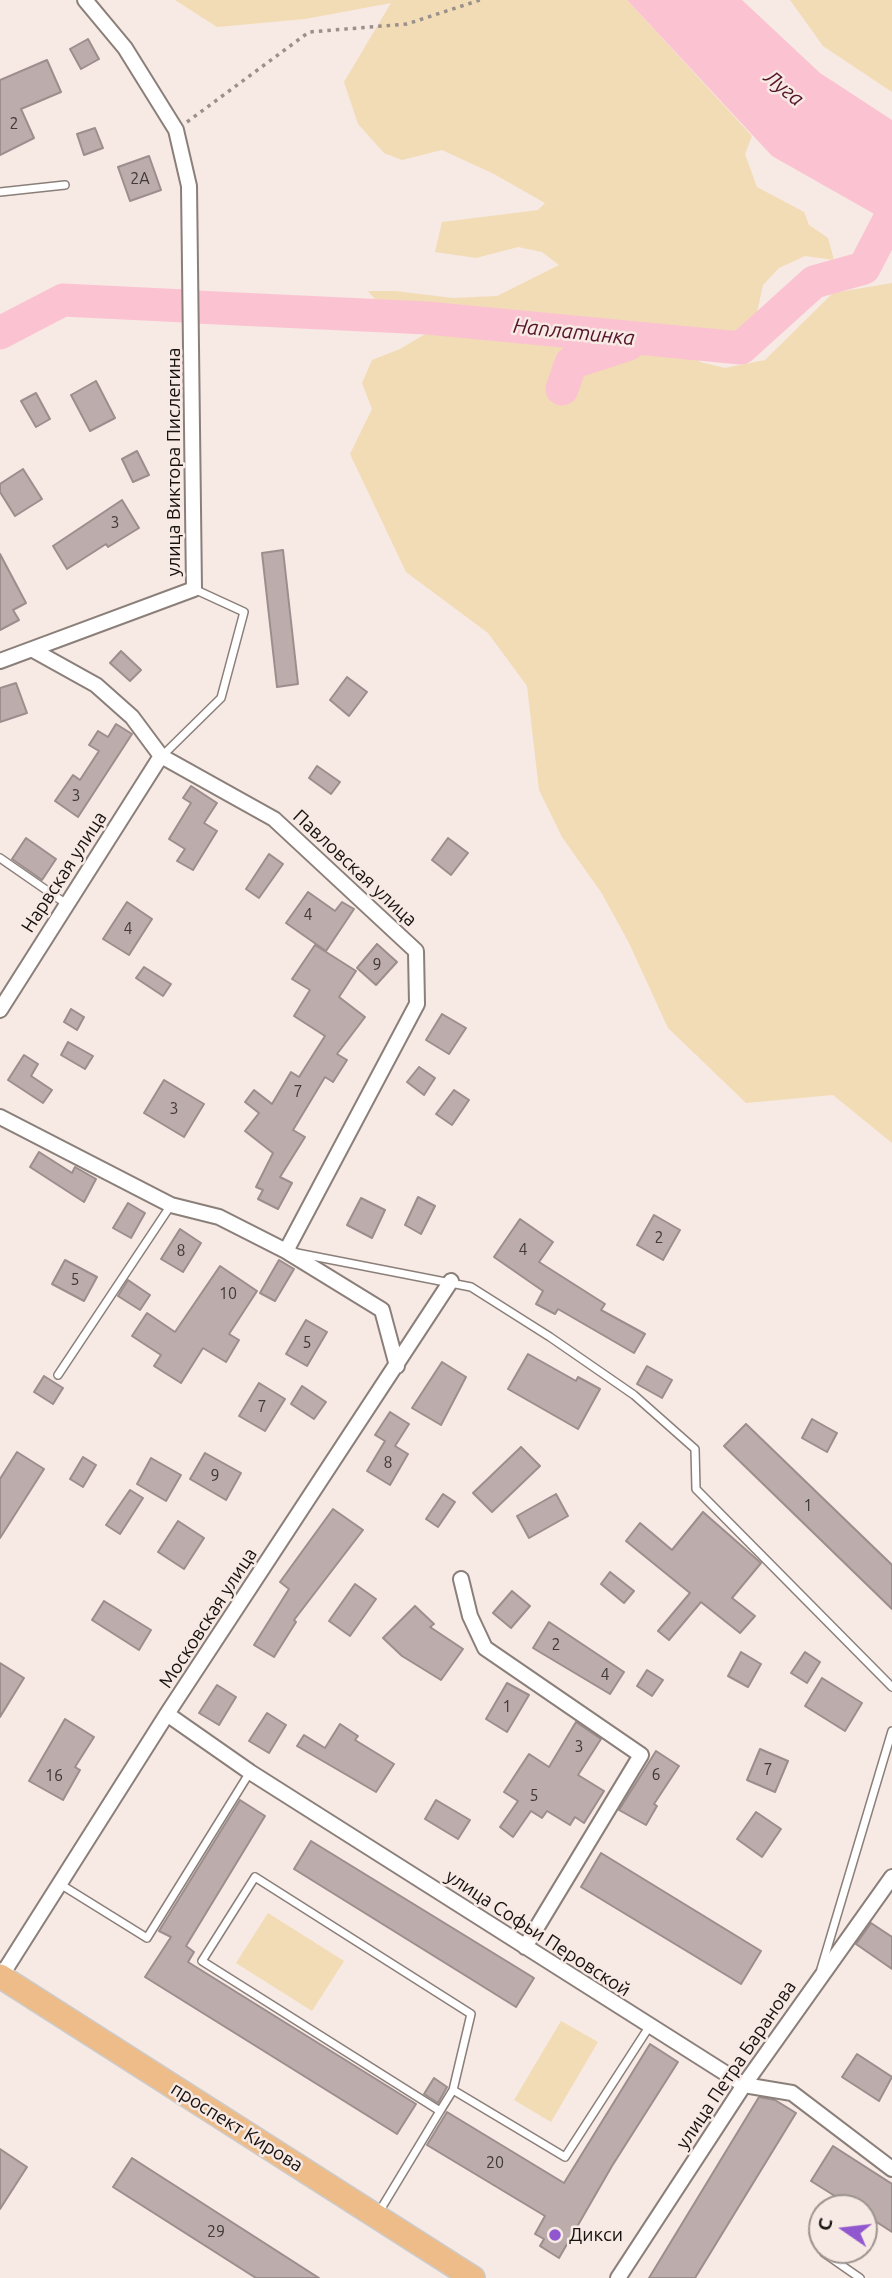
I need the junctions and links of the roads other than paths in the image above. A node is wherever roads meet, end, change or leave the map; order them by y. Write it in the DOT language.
graph roads {
  1 [pos="85,0"];
  2 [pos="65,185"];
  3 [pos="0,192"];
  4 [pos="194,589"];
  5 [pos="33,650"];
  6 [pos="0,661"];
  7 [pos="162,756"];
  8 [pos="0,858"];
  9 [pos="65,903"];
  10 [pos="0,1010"];
  11 [pos="0,1117"];
  12 [pos="171,1205"];
  13 [pos="286,1251"];
  14 [pos="452,1281"];
  15 [pos="397,1366"];
  16 [pos="58,1375"];
  17 [pos="461,1579"];
  18 [pos="892,1687"];
  19 [pos="167,1714"];
  20 [pos="892,1731"];
  21 [pos="250,1772"];
  22 [pos="892,1877"];
  23 [pos="60,1883"];
  24 [pos="525,1947"];
  25 [pos="0,1977"];
  26 [pos="818,1980"];
  27 [pos="649,2027"];
  28 [pos="744,2085"];
  29 [pos="453,2090"];
  30 [pos="440,2111"];
  31 [pos="892,2169"];
  32 [pos="377,2216"];
  33 [pos="840,2264"];
  34 [pos="473,2278"];
  35 [pos="618,2278"];
  36 [pos="860,2278"];
  1 -- 4 [label="street, улица Виктора Пислегина"];
  2 -- 3 [label="lane"];
  4 -- 5 [label="street, улица Виктора Пислегина"];
  4 -- 7 [label="lane"];
  5 -- 6 [label="street, улица Виктора Пислегина"];
  5 -- 7 [label="street, Павловская улица"];
  7 -- 9 [label="street, Нарвская улица"];
  7 -- 13 [label="street, Павловская улица"];
  8 -- 9 [label="lane"];
  9 -- 10 [label="street, Нарвская улица"];
  11 -- 12 [label="street"];
  12 -- 13 [label="street"];
  12 -- 16 [label="lane"];
  13 -- 14 [label="lane"];
  13 -- 15 [label="street"];
  14 -- 15 [label="street, Московская улица"];
  14 -- 18 [label="lane"];
  15 -- 19 [label="street, Московская улица"];
  17 -- 24 [label="street"];
  19 -- 21 [label="street, улица Софьи Перовской"];
  19 -- 23 [label="street, Московская улица"];
  20 -- 26 [label="lane"];
  21 -- 23 [label="lane"];
  21 -- 24 [label="street, улица Софьи Перовской"];
  22 -- 26 [label="street, улица Петра Баранова"];
  23 -- 25 [label="street, Московская улица"];
  24 -- 27 [label="street, улица Софьи Перовской"];
  25 -- 32 [label="main road, проспект Кирова"];
  26 -- 28 [label="street, улица Петра Баранова"];
  27 -- 28 [label="street, улица Софьи Перовской"];
  27 -- 29 [label="lane"];
  28 -- 31 [label="street, улица Софьи Перовской"];
  28 -- 35 [label="street, улица Петра Баранова"];
  29 -- 30 [label="lane"];
  29 -- 30 [label="lane"];
  30 -- 32 [label="lane"];
  32 -- 34 [label="main road, проспект Кирова"];
  33 -- 36 [label="lane"];
}
